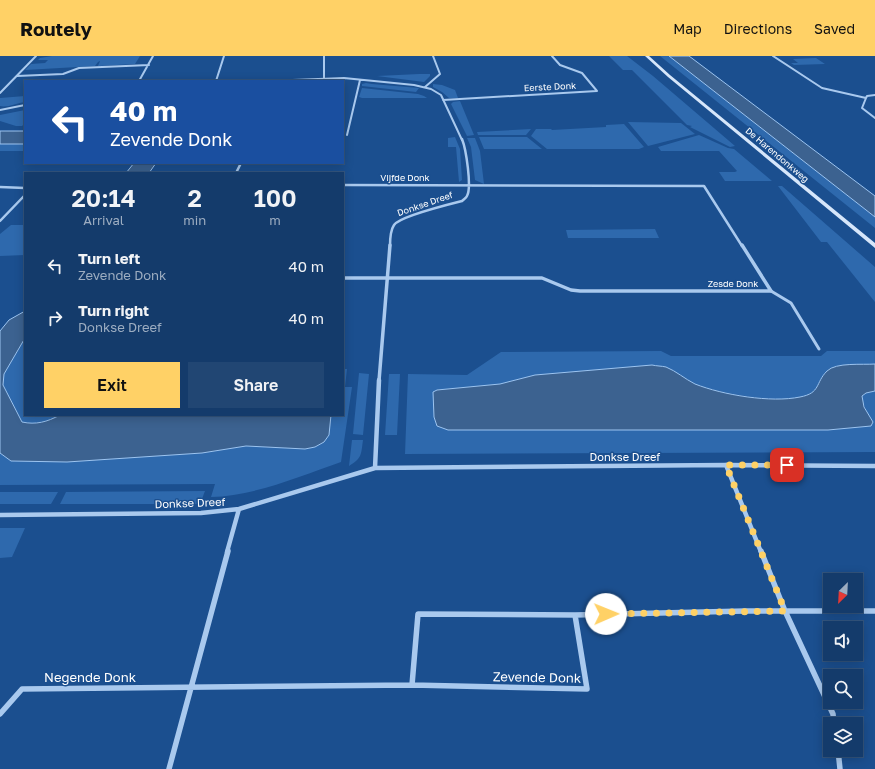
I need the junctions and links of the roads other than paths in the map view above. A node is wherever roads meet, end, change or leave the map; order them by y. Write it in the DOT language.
graph roads {
  1 [pos="36,56"];
  2 [pos="153,56"];
  3 [pos="224,56"];
  4 [pos="324,56"];
  5 [pos="433,56"];
  6 [pos="552,56"];
  7 [pos="773,56"];
  8 [pos="645,57"];
  9 [pos="149,65"];
  10 [pos="17,76"];
  11 [pos="324,78"];
  12 [pos="140,80"];
  13 [pos="216,80"];
  14 [pos="287,80"];
  15 [pos="360,80"];
  16 [pos="425,87"];
  17 [pos="0,93"];
  18 [pos="875,95"];
  19 [pos="866,98"];
  20 [pos="444,100"];
  21 [pos="24,106"];
  22 [pos="0,110"];
  23 [pos="875,118"];
  24 [pos="347,135"];
  25 [pos="344,185"];
  26 [pos="468,186"];
  27 [pos="0,187"];
  28 [pos="24,188"];
  29 [pos="24,195"];
  30 [pos="0,221"];
  31 [pos="875,246"];
  32 [pos="344,278"];
  33 [pos="386,278"];
  34 [pos="771,290"];
  35 [pos="819,349"];
  36 [pos="726,465"];
  37 [pos="875,466"];
  38 [pos="375,468"];
  39 [pos="239,509"];
  40 [pos="0,515"];
  41 [pos="785,611"];
  42 [pos="875,611"];
  43 [pos="575,615"];
  44 [pos="412,685"];
  45 [pos="192,687"];
  46 [pos="0,714"];
  47 [pos="833,717"];
  48 [pos="839,757"];
  49 [pos="170,769"];
  50 [pos="840,769"];
  1 -- 10 [label="street"];
  2 -- 9 [label="street"];
  3 -- 13 [label="street"];
  4 -- 11 [label="street"];
  5 -- 16 [label="street"];
  6 -- 20 [label="street, Eerste Donk"];
  7 -- 19 [label="street"];
  8 -- 31 [label="main road, De Harendonkweg"];
  9 -- 10 [label="street"];
  9 -- 12 [label="street"];
  10 -- 17 [label="street"];
  11 -- 14 [label="street"];
  11 -- 15 [label="street"];
  15 -- 16 [label="street"];
  15 -- 24 [label="street"];
  16 -- 20 [label="street"];
  18 -- 19 [label="street"];
  19 -- 23 [label="street"];
  20 -- 26 [label="street"];
  21 -- 22 [label="street"];
  25 -- 26 [label="street, Vijfde Donk"];
  26 -- 33 [label="street, Donkse Dreef"];
  26 -- 34 [label="street, Zesde Donk"];
  27 -- 28 [label="street"];
  29 -- 30 [label="street"];
  32 -- 33 [label="street"];
  33 -- 34 [label="street, Zesde Donk"];
  33 -- 38 [label="street, Donkse Dreef"];
  34 -- 35 [label="street"];
  36 -- 37 [label="street, Donkse Dreef"];
  36 -- 38 [label="street, Donkse Dreef"];
  36 -- 41 [label="street"];
  38 -- 39 [label="street, Donkse Dreef"];
  39 -- 40 [label="street, Donkse Dreef"];
  39 -- 45 [label="street"];
  41 -- 42 [label="street"];
  41 -- 43 [label="street"];
  41 -- 47 [label="street"];
  43 -- 44 [label="street"];
  43 -- 44 [label="street, Zevende Donk"];
  44 -- 45 [label="street, Zevende Donk"];
  45 -- 46 [label="street, Negende Donk"];
  45 -- 49 [label="street"];
  48 -- 50 [label="street"];
}
